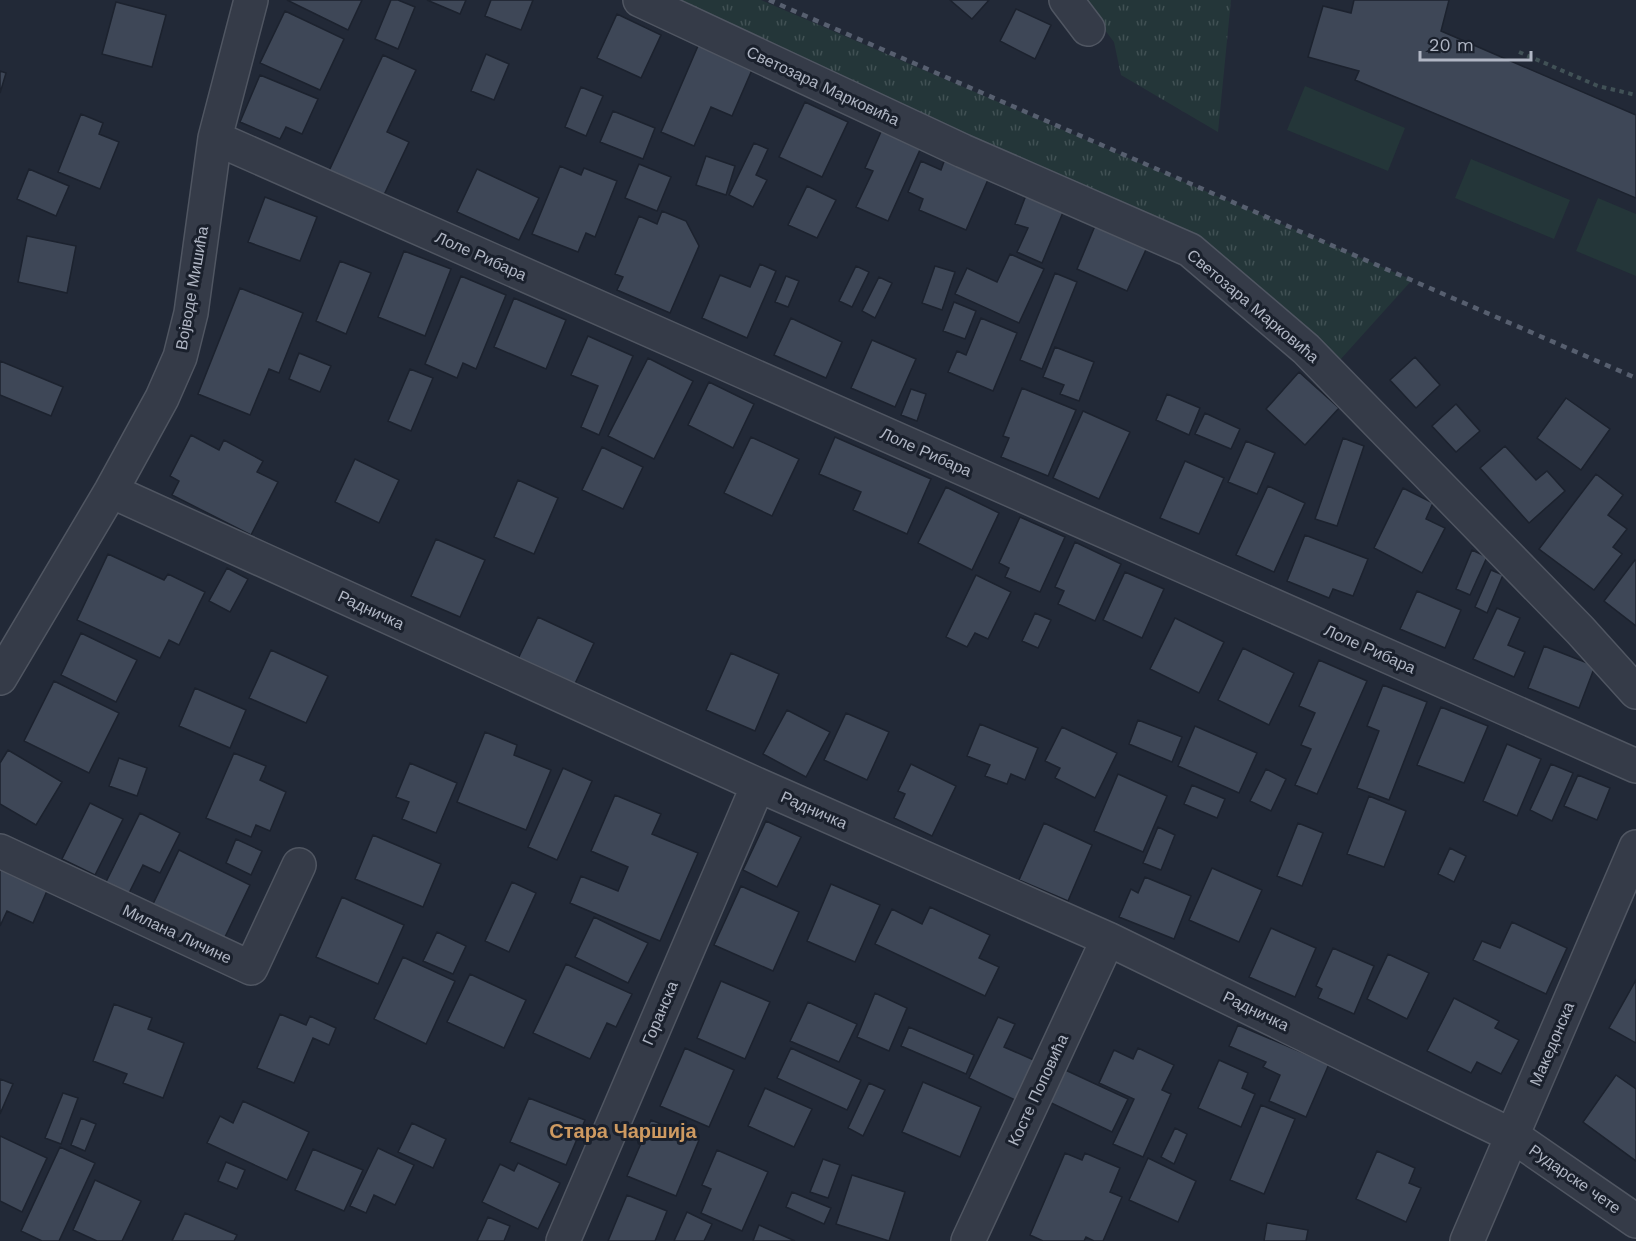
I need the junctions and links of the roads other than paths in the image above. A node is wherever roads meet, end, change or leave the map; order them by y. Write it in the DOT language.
graph roads {
  1 [pos="251,0"];
  2 [pos="640,0"];
  3 [pos="1066,0"];
  4 [pos="1089,29"];
  5 [pos="215,138"];
  6 [pos="111,491"];
  7 [pos="0,678"];
  8 [pos="1636,692"];
  9 [pos="1636,766"];
  10 [pos="758,785"];
  11 [pos="1636,847"];
  12 [pos="0,851"];
  13 [pos="299,865"];
  14 [pos="1108,939"];
  15 [pos="1513,1136"];
  16 [pos="1636,1221"];
  17 [pos="563,1241"];
  18 [pos="968,1241"];
  19 [pos="1467,1241"];
  1 -- 5 [label="street, Војводе Мишића"];
  2 -- 8 [label="street, Светозара Марковића"];
  3 -- 4 [label="street"];
  5 -- 6 [label="street, Војводе Мишића"];
  5 -- 9 [label="street, Лоле Рибара"];
  6 -- 7 [label="street, Војводе Мишића"];
  6 -- 10 [label="street, Радничка"];
  10 -- 14 [label="street, Радничка"];
  10 -- 17 [label="street, Горанска"];
  11 -- 15 [label="street, Македонска"];
  12 -- 13 [label="street, Милана Личине"];
  14 -- 15 [label="street, Радничка"];
  14 -- 18 [label="street, Косте Поповића"];
  15 -- 16 [label="street, Рударске чете"];
  15 -- 19 [label="street, Македонска"];
}
